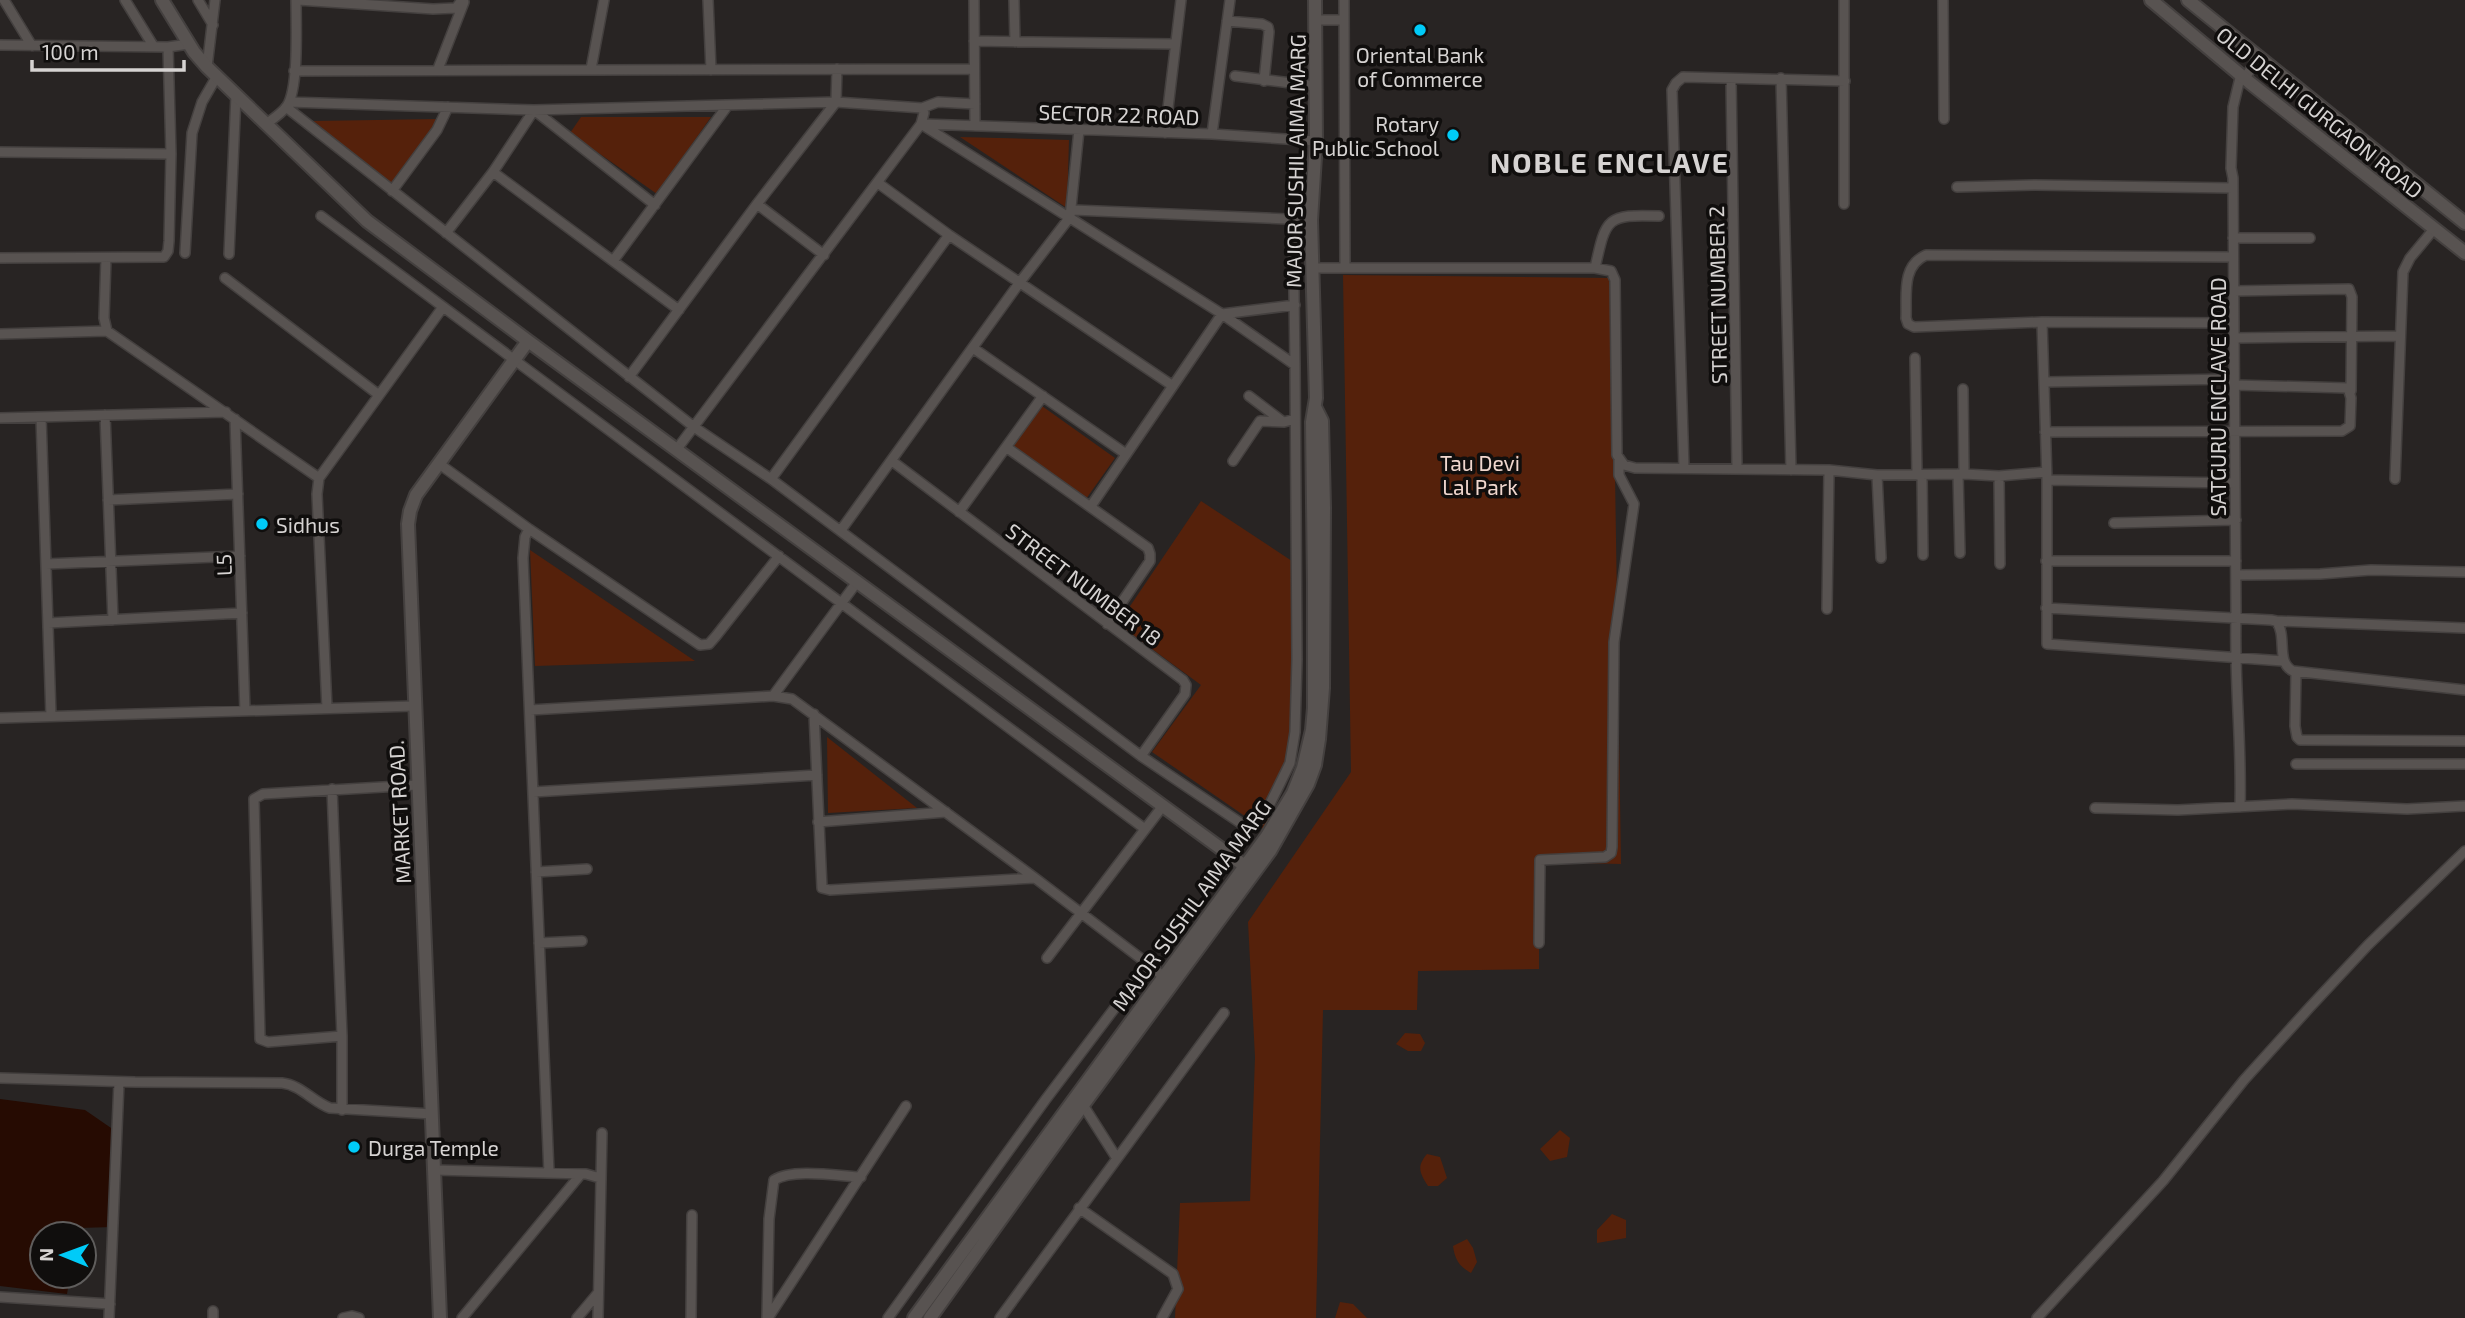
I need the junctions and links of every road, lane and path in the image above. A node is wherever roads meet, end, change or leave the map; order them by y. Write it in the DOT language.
graph roads {
  1 [pos="4,0"];
  2 [pos="125,0"];
  3 [pos="162,0"];
  4 [pos="198,0"];
  5 [pos="215,0"];
  6 [pos="297,0"];
  7 [pos="463,0"];
  8 [pos="604,0"];
  9 [pos="708,0"];
  10 [pos="974,0"];
  11 [pos="1014,0"];
  12 [pos="1181,0"];
  13 [pos="1230,0"];
  14 [pos="1315,0"];
  15 [pos="1344,0"];
  16 [pos="1844,0"];
  17 [pos="1943,0"];
  18 [pos="2151,0"];
  19 [pos="2188,0"];
  20 [pos="433,4"];
  21 [pos="1315,20"];
  22 [pos="1344,20"];
  23 [pos="1227,21"];
  24 [pos="213,25"];
  25 [pos="974,41"];
  26 [pos="1014,42"];
  27 [pos="189,44"];
  28 [pos="1175,44"];
  29 [pos="0,45"];
  30 [pos="32,46"];
  31 [pos="154,47"];
  32 [pos="169,47"];
  33 [pos="2259,55"];
  34 [pos="438,69"];
  35 [pos="591,69"];
  36 [pos="837,69"];
  37 [pos="974,69"];
  38 [pos="711,70"];
  39 [pos="294,71"];
  40 [pos="212,72"];
  41 [pos="1235,76"];
  42 [pos="1781,78"];
  43 [pos="2245,78"];
  44 [pos="1731,79"];
  45 [pos="1264,81"];
  46 [pos="1845,81"];
  47 [pos="1315,86"];
  48 [pos="236,95"];
  49 [pos="836,103"];
  50 [pos="288,104"];
  51 [pos="975,104"];
  52 [pos="728,105"];
  53 [pos="448,107"];
  54 [pos="922,108"];
  55 [pos="534,110"];
  56 [pos="1944,119"];
  57 [pos="266,124"];
  58 [pos="921,124"];
  59 [pos="975,126"];
  60 [pos="1079,130"];
  61 [pos="1165,133"];
  62 [pos="1212,134"];
  63 [pos="1316,141"];
  64 [pos="0,152"];
  65 [pos="171,154"];
  66 [pos="493,172"];
  67 [pos="878,183"];
  68 [pos="1957,187"];
  69 [pos="2232,188"];
  70 [pos="392,191"];
  71 [pos="757,204"];
  72 [pos="1844,204"];
  73 [pos="656,205"];
  74 [pos="1071,213"];
  75 [pos="321,216"];
  76 [pos="1659,216"];
  77 [pos="1293,219"];
  78 [pos="1311,220"];
  79 [pos="2465,223"];
  80 [pos="2434,229"];
  81 [pos="446,233"];
  82 [pos="950,234"];
  83 [pos="2233,239"];
  84 [pos="2310,239"];
  85 [pos="185,253"];
  86 [pos="2465,253"];
  87 [pos="229,254"];
  88 [pos="824,255"];
  89 [pos="2234,257"];
  90 [pos="0,258"];
  91 [pos="106,258"];
  92 [pos="613,261"];
  93 [pos="1312,268"];
  94 [pos="1345,268"];
  95 [pos="1595,268"];
  96 [pos="225,278"];
  97 [pos="1020,282"];
  98 [pos="2234,291"];
  99 [pos="1295,305"];
  100 [pos="443,307"];
  101 [pos="679,310"];
  102 [pos="1222,314"];
  103 [pos="2042,322"];
  104 [pos="2234,323"];
  105 [pos="107,331"];
  106 [pos="0,334"];
  107 [pos="2351,336"];
  108 [pos="2400,336"];
  109 [pos="2234,338"];
  110 [pos="528,341"];
  111 [pos="973,348"];
  112 [pos="1916,358"];
  113 [pos="514,360"];
  114 [pos="1295,365"];
  115 [pos="629,377"];
  116 [pos="2044,382"];
  117 [pos="2234,382"];
  118 [pos="1173,386"];
  119 [pos="1963,388"];
  120 [pos="2351,393"];
  121 [pos="379,395"];
  122 [pos="1043,396"];
  123 [pos="1249,396"];
  124 [pos="226,412"];
  125 [pos="105,415"];
  126 [pos="41,417"];
  127 [pos="0,418"];
  128 [pos="235,419"];
  129 [pos="1295,419"];
  130 [pos="1284,422"];
  131 [pos="694,427"];
  132 [pos="2045,432"];
  133 [pos="2235,432"];
  134 [pos="1006,447"];
  135 [pos="677,449"];
  136 [pos="1126,454"];
  137 [pos="1619,460"];
  138 [pos="892,461"];
  139 [pos="1233,461"];
  140 [pos="438,463"];
  141 [pos="1684,468"];
  142 [pos="1737,468"];
  143 [pos="1791,470"];
  144 [pos="1829,470"];
  145 [pos="1961,474"];
  146 [pos="1877,475"];
  147 [pos="1920,475"];
  148 [pos="1999,476"];
  149 [pos="2047,476"];
  150 [pos="319,478"];
  151 [pos="771,479"];
  152 [pos="2395,480"];
  153 [pos="2235,483"];
  154 [pos="238,494"];
  155 [pos="108,500"];
  156 [pos="1091,506"];
  157 [pos="959,512"];
  158 [pos="2236,520"];
  159 [pos="2114,523"];
  160 [pos="529,529"];
  161 [pos="841,530"];
  162 [pos="1960,553"];
  163 [pos="1923,555"];
  164 [pos="240,556"];
  165 [pos="779,556"];
  166 [pos="1881,558"];
  167 [pos="110,561"];
  168 [pos="2046,561"];
  169 [pos="2236,561"];
  170 [pos="46,564"];
  171 [pos="2000,564"];
  172 [pos="2465,572"];
  173 [pos="2236,575"];
  174 [pos="857,582"];
  175 [pos="841,603"];
  176 [pos="2046,608"];
  177 [pos="1827,609"];
  178 [pos="242,614"];
  179 [pos="2236,617"];
  180 [pos="113,620"];
  181 [pos="2276,621"];
  182 [pos="48,623"];
  183 [pos="1107,624"];
  184 [pos="2465,628"];
  185 [pos="2235,658"];
  186 [pos="2283,661"];
  187 [pos="2296,672"];
  188 [pos="2465,690"];
  189 [pos="773,695"];
  190 [pos="414,706"];
  191 [pos="327,708"];
  192 [pos="530,710"];
  193 [pos="245,711"];
  194 [pos="814,714"];
  195 [pos="51,716"];
  196 [pos="0,718"];
  197 [pos="2465,741"];
  198 [pos="1141,756"];
  199 [pos="2296,764"];
  200 [pos="2465,764"];
  201 [pos="817,775"];
  202 [pos="417,785"];
  203 [pos="332,789"];
  204 [pos="533,792"];
  205 [pos="2465,806"];
  206 [pos="1162,807"];
  207 [pos="2240,807"];
  208 [pos="2095,808"];
  209 [pos="946,812"];
  210 [pos="818,822"];
  211 [pos="1145,830"];
  212 [pos="2465,851"];
  213 [pos="587,869"];
  214 [pos="1249,869"];
  215 [pos="536,872"];
  216 [pos="1035,878"];
  217 [pos="1081,914"];
  218 [pos="582,941"];
  219 [pos="540,943"];
  220 [pos="1539,943"];
  221 [pos="1047,958"];
  222 [pos="1148,964"];
  223 [pos="1164,977"];
  224 [pos="1224,1013"];
  225 [pos="342,1035"];
  226 [pos="0,1078"];
  227 [pos="119,1082"];
  228 [pos="1083,1105"];
  229 [pos="906,1106"];
  230 [pos="342,1110"];
  231 [pos="432,1114"];
  232 [pos="602,1133"];
  233 [pos="1116,1157"];
  234 [pos="434,1170"];
  235 [pos="549,1173"];
  236 [pos="581,1174"];
  237 [pos="861,1177"];
  238 [pos="600,1178"];
  239 [pos="1079,1208"];
  240 [pos="692,1215"];
  241 [pos="598,1293"];
  242 [pos="0,1297"];
  243 [pos="110,1304"];
  244 [pos="109,1318"];
  245 [pos="344,1318"];
  246 [pos="359,1318"];
  247 [pos="440,1318"];
  248 [pos="462,1318"];
  249 [pos="577,1318"];
  250 [pos="598,1318"];
  251 [pos="691,1318"];
  252 [pos="768,1318"];
  253 [pos="888,1318"];
  254 [pos="914,1318"];
  255 [pos="930,1318"];
  256 [pos="1000,1318"];
  257 [pos="1162,1318"];
  258 [pos="2037,1318"];
  1 -- 30 [label="street"];
  2 -- 31 [label="street"];
  3 -- 27 [label="street"];
  4 -- 24 [label="street"];
  5 -- 24 [label="street"];
  6 -- 20 [label="street"];
  6 -- 39 [label="street"];
  7 -- 20 [label="street"];
  7 -- 34 [label="street"];
  8 -- 35 [label="street"];
  9 -- 38 [label="street"];
  10 -- 25 [label="street"];
  11 -- 26 [label="street"];
  12 -- 28 [label="street"];
  13 -- 23 [label="street"];
  14 -- 21 [label="street, MAJOR SUSHIL AIMA MARG"];
  15 -- 22 [label="street"];
  16 -- 46 [label="street"];
  17 -- 56 [label="street"];
  18 -- 43 [label="street, OLD DELHI GURGAON ROAD"];
  19 -- 33 [label="street, OLD DELHI GURGAON ROAD"];
  21 -- 22 [label="street"];
  21 -- 47 [label="street, MAJOR SUSHIL AIMA MARG"];
  22 -- 94 [label="street"];
  23 -- 45 [label="street"];
  23 -- 62 [label="street"];
  24 -- 40 [label="street"];
  25 -- 26 [label="street"];
  25 -- 37 [label="street"];
  26 -- 28 [label="street"];
  27 -- 32 [label="street"];
  27 -- 40 [label="street"];
  28 -- 61 [label="street"];
  29 -- 30 [label="street"];
  30 -- 31 [label="street"];
  31 -- 32 [label="street"];
  32 -- 65 [label="street"];
  33 -- 43 [label="street, SATGURU ENCLAVE ROAD"];
  33 -- 79 [label="street, OLD DELHI GURGAON ROAD"];
  34 -- 35 [label="street"];
  34 -- 39 [label="street"];
  35 -- 38 [label="street"];
  36 -- 37 [label="street"];
  36 -- 38 [label="street"];
  36 -- 49 [label="street"];
  37 -- 51 [label="street"];
  39 -- 50 [label="street"];
  40 -- 48 [label="street"];
  40 -- 85 [label="street"];
  41 -- 45 [label="street"];
  42 -- 44 [label="street"];
  42 -- 46 [label="street"];
  42 -- 143 [label="street"];
  43 -- 69 [label="street, SATGURU ENCLAVE ROAD"];
  43 -- 80 [label="street, OLD DELHI GURGAON ROAD"];
  44 -- 141 [label="street"];
  44 -- 142 [label="street, STREET NUMBER 2"];
  45 -- 47 [label="street"];
  46 -- 72 [label="street"];
  47 -- 63 [label="street, MAJOR SUSHIL AIMA MARG"];
  48 -- 57 [label="street"];
  48 -- 87 [label="street"];
  49 -- 52 [label="street"];
  49 -- 54 [label="street"];
  49 -- 71 [label="street"];
  50 -- 53 [label="street"];
  50 -- 57 [label="street"];
  50 -- 70 [label="street"];
  51 -- 54 [label="street"];
  51 -- 59 [label="street"];
  52 -- 55 [label="street"];
  52 -- 73 [label="street"];
  53 -- 55 [label="street"];
  53 -- 70 [label="street"];
  54 -- 58 [label="street"];
  55 -- 66 [label="street"];
  55 -- 73 [label="street"];
  57 -- 110 [label="street"];
  58 -- 59 [label="street, SECTOR 22 ROAD"];
  58 -- 67 [label="street"];
  58 -- 74 [label="street"];
  59 -- 60 [label="street, SECTOR 22 ROAD"];
  60 -- 61 [label="street, SECTOR 22 ROAD"];
  60 -- 74 [label="street"];
  61 -- 62 [label="street, SECTOR 22 ROAD"];
  62 -- 63 [label="street, SECTOR 22 ROAD"];
  63 -- 78 [label="street, MAJOR SUSHIL AIMA MARG"];
  64 -- 65 [label="street"];
  65 -- 91 [label="street"];
  66 -- 81 [label="street"];
  66 -- 92 [label="street"];
  67 -- 82 [label="street"];
  67 -- 88 [label="street"];
  68 -- 69 [label="street"];
  69 -- 83 [label="street, SATGURU ENCLAVE ROAD"];
  70 -- 81 [label="street"];
  71 -- 88 [label="street"];
  71 -- 101 [label="street"];
  73 -- 92 [label="street"];
  74 -- 77 [label="street"];
  74 -- 97 [label="street"];
  74 -- 102 [label="street"];
  75 -- 100 [label="street"];
  76 -- 95 [label="street"];
  77 -- 78 [label="street"];
  77 -- 99 [label="street"];
  78 -- 93 [label="street, MAJOR SUSHIL AIMA MARG"];
  80 -- 86 [label="street, OLD DELHI GURGAON ROAD"];
  80 -- 108 [label="street"];
  81 -- 115 [label="street"];
  82 -- 97 [label="street"];
  82 -- 151 [label="street"];
  83 -- 84 [label="street"];
  83 -- 89 [label="street, SATGURU ENCLAVE ROAD"];
  88 -- 131 [label="street"];
  89 -- 98 [label="street, SATGURU ENCLAVE ROAD"];
  89 -- 103 [label="street"];
  90 -- 91 [label="street"];
  91 -- 105 [label="street"];
  92 -- 101 [label="street"];
  93 -- 94 [label="street"];
  93 -- 214 [label="street, MAJOR SUSHIL AIMA MARG"];
  94 -- 95 [label="street"];
  95 -- 137 [label="street"];
  96 -- 121 [label="street"];
  97 -- 111 [label="street"];
  97 -- 118 [label="street"];
  98 -- 104 [label="street, SATGURU ENCLAVE ROAD"];
  98 -- 107 [label="street"];
  99 -- 102 [label="street"];
  99 -- 114 [label="street"];
  100 -- 113 [label="street"];
  100 -- 121 [label="street"];
  101 -- 115 [label="street"];
  102 -- 114 [label="street"];
  102 -- 118 [label="street"];
  103 -- 104 [label="street"];
  103 -- 116 [label="street"];
  104 -- 109 [label="street, SATGURU ENCLAVE ROAD"];
  105 -- 106 [label="street"];
  105 -- 124 [label="street"];
  107 -- 108 [label="street"];
  107 -- 109 [label="street"];
  107 -- 120 [label="street"];
  108 -- 152 [label="street"];
  109 -- 117 [label="street, SATGURU ENCLAVE ROAD"];
  110 -- 113 [label="street, MARKET ROAD."];
  110 -- 135 [label="street"];
  111 -- 122 [label="street"];
  111 -- 138 [label="street"];
  112 -- 147 [label="street"];
  113 -- 140 [label="street, MARKET ROAD."];
  113 -- 165 [label="street"];
  114 -- 129 [label="street"];
  115 -- 131 [label="street"];
  116 -- 117 [label="street"];
  116 -- 132 [label="street"];
  117 -- 120 [label="street"];
  117 -- 133 [label="street, SATGURU ENCLAVE ROAD"];
  118 -- 136 [label="street"];
  119 -- 145 [label="street"];
  120 -- 133 [label="street"];
  121 -- 150 [label="street"];
  122 -- 134 [label="street"];
  122 -- 136 [label="street"];
  123 -- 130 [label="street"];
  124 -- 125 [label="street"];
  124 -- 128 [label="street"];
  125 -- 126 [label="street"];
  125 -- 155 [label="street"];
  126 -- 127 [label="street"];
  126 -- 170 [label="street"];
  128 -- 150 [label="street"];
  128 -- 154 [label="street, L5"];
  129 -- 130 [label="street"];
  129 -- 198 [label="street"];
  130 -- 139 [label="street"];
  131 -- 135 [label="street"];
  131 -- 151 [label="street"];
  132 -- 133 [label="street"];
  132 -- 149 [label="street"];
  133 -- 153 [label="street, SATGURU ENCLAVE ROAD"];
  134 -- 156 [label="street"];
  134 -- 157 [label="street"];
  135 -- 174 [label="street"];
  136 -- 156 [label="street"];
  137 -- 141 [label="street"];
  137 -- 220 [label="street"];
  138 -- 157 [label="street, STREET NUMBER 18"];
  138 -- 161 [label="street"];
  140 -- 160 [label="street"];
  140 -- 190 [label="street, MARKET ROAD."];
  141 -- 142 [label="street"];
  142 -- 143 [label="street"];
  143 -- 144 [label="street"];
  144 -- 146 [label="street"];
  144 -- 177 [label="street"];
  145 -- 147 [label="street"];
  145 -- 148 [label="street"];
  145 -- 162 [label="street"];
  146 -- 147 [label="street"];
  146 -- 166 [label="street"];
  147 -- 163 [label="street"];
  148 -- 149 [label="street"];
  148 -- 171 [label="street"];
  149 -- 153 [label="street"];
  149 -- 168 [label="street"];
  150 -- 191 [label="street"];
  151 -- 161 [label="street"];
  153 -- 158 [label="street, SATGURU ENCLAVE ROAD"];
  154 -- 155 [label="street"];
  154 -- 164 [label="street, L5"];
  155 -- 167 [label="street"];
  156 -- 183 [label="street"];
  157 -- 183 [label="street, STREET NUMBER 18"];
  158 -- 159 [label="street"];
  158 -- 169 [label="street, SATGURU ENCLAVE ROAD"];
  160 -- 165 [label="street"];
  160 -- 192 [label="street"];
  161 -- 198 [label="street"];
  164 -- 167 [label="street"];
  164 -- 178 [label="street, L5"];
  165 -- 175 [label="street"];
  167 -- 170 [label="street"];
  167 -- 180 [label="street"];
  168 -- 169 [label="street"];
  168 -- 176 [label="street"];
  169 -- 173 [label="street, SATGURU ENCLAVE ROAD"];
  170 -- 182 [label="street"];
  172 -- 173 [label="street"];
  173 -- 179 [label="street, SATGURU ENCLAVE ROAD"];
  174 -- 175 [label="street"];
  174 -- 206 [label="street"];
  175 -- 189 [label="street"];
  175 -- 211 [label="street"];
  176 -- 179 [label="street"];
  176 -- 185 [label="street"];
  178 -- 180 [label="street"];
  178 -- 193 [label="street, L5"];
  179 -- 181 [label="street"];
  179 -- 185 [label="street, SATGURU ENCLAVE ROAD"];
  180 -- 182 [label="street"];
  181 -- 184 [label="street"];
  181 -- 186 [label="street"];
  182 -- 195 [label="street"];
  183 -- 198 [label="street, STREET NUMBER 18"];
  185 -- 186 [label="street"];
  185 -- 207 [label="street, SATGURU ENCLAVE ROAD"];
  186 -- 187 [label="street"];
  187 -- 188 [label="street"];
  187 -- 197 [label="street"];
  189 -- 192 [label="street"];
  189 -- 194 [label="street"];
  190 -- 191 [label="street"];
  190 -- 202 [label="street, MARKET ROAD."];
  191 -- 193 [label="street"];
  192 -- 204 [label="street"];
  193 -- 195 [label="street"];
  194 -- 201 [label="street"];
  194 -- 209 [label="street"];
  195 -- 196 [label="street"];
  199 -- 200 [label="street"];
  201 -- 204 [label="street"];
  201 -- 210 [label="street"];
  202 -- 203 [label="street"];
  202 -- 231 [label="street, MARKET ROAD."];
  203 -- 225 [label="street"];
  203 -- 225 [label="street"];
  204 -- 215 [label="street"];
  205 -- 207 [label="street"];
  206 -- 211 [label="street"];
  206 -- 214 [label="street"];
  207 -- 208 [label="street"];
  209 -- 210 [label="street"];
  209 -- 216 [label="street"];
  210 -- 216 [label="street"];
  211 -- 217 [label="street"];
  212 -- 258 [label="street"];
  213 -- 215 [label="street"];
  214 -- 223 [label="street, MAJOR SUSHIL AIMA MARG"];
  214 -- 228 [label="street, MAJOR SUSHIL AIMA MARG"];
  215 -- 219 [label="street"];
  216 -- 217 [label="street"];
  217 -- 221 [label="street"];
  217 -- 222 [label="street"];
  218 -- 219 [label="street"];
  219 -- 235 [label="street"];
  222 -- 223 [label="street"];
  222 -- 253 [label="street"];
  223 -- 254 [label="street, MAJOR SUSHIL AIMA MARG"];
  224 -- 233 [label="street"];
  225 -- 230 [label="street"];
  226 -- 227 [label="street"];
  227 -- 230 [label="street"];
  227 -- 243 [label="street"];
  228 -- 233 [label="street"];
  228 -- 255 [label="street, MAJOR SUSHIL AIMA MARG"];
  229 -- 237 [label="street"];
  230 -- 231 [label="street"];
  231 -- 234 [label="street, MARKET ROAD."];
  232 -- 238 [label="street"];
  233 -- 239 [label="street"];
  234 -- 235 [label="street"];
  234 -- 247 [label="street, MARKET ROAD."];
  235 -- 236 [label="street"];
  236 -- 238 [label="street"];
  236 -- 248 [label="street"];
  237 -- 252 [label="street"];
  237 -- 252 [label="street"];
  238 -- 241 [label="street"];
  239 -- 256 [label="street"];
  239 -- 257 [label="street"];
  240 -- 251 [label="street"];
  241 -- 249 [label="street"];
  241 -- 250 [label="street"];
  242 -- 243 [label="street"];
  243 -- 244 [label="street"];
  245 -- 246 [label="street"];
}
